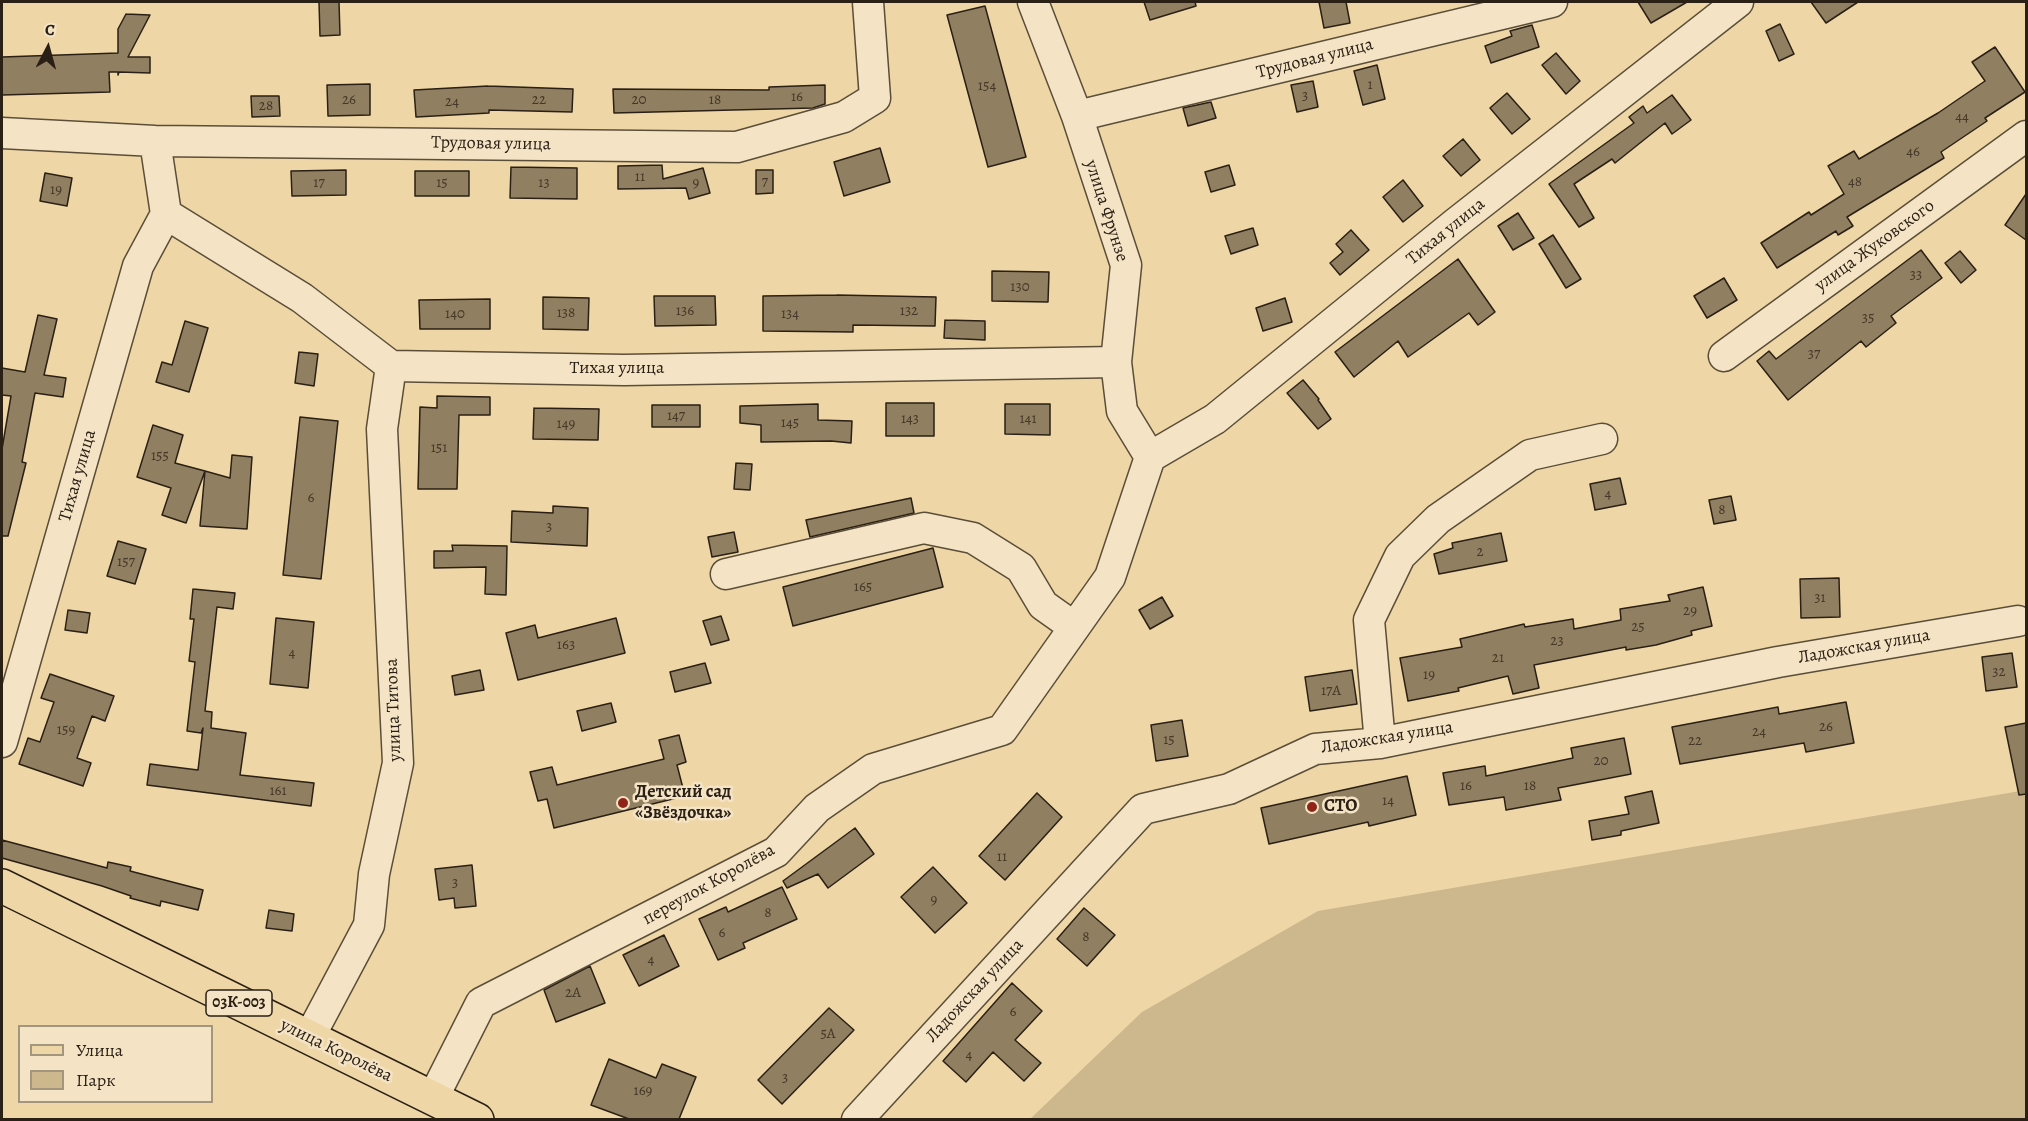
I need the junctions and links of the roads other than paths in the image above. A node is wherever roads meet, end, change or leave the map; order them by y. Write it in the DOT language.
graph roads {
  1 [pos="868,2"];
  2 [pos="1033,2"];
  3 [pos="1552,2"];
  4 [pos="1738,2"];
  5 [pos="1077,116"];
  6 [pos="2,133"];
  7 [pos="2026,136"];
  8 [pos="155,141"];
  9 [pos="166,214"];
  10 [pos="1724,356"];
  11 [pos="1116,362"];
  12 [pos="391,366"];
  13 [pos="1602,439"];
  14 [pos="1150,458"];
  15 [pos="726,574"];
  16 [pos="2018,621"];
  17 [pos="1074,627"];
  18 [pos="2,742"];
  19 [pos="1380,743"];
  20 [pos="2,886"];
  21 [pos="309,1038"];
  22 [pos="433,1098"];
  23 [pos="477,1119"];
  24 [pos="857,1119"];
  1 -- 8 [label="street, Трудовая улица"];
  2 -- 5 [label="street, улица Фрунзе"];
  3 -- 5 [label="street, Трудовая улица"];
  4 -- 14 [label="street, Тихая улица"];
  5 -- 11 [label="street, улица Фрунзе"];
  6 -- 8 [label="street, Трудовая улица"];
  7 -- 10 [label="street, улица Жуковского"];
  8 -- 9 [label="street"];
  9 -- 12 [label="street"];
  9 -- 18 [label="street, Тихая улица"];
  11 -- 12 [label="street, Тихая улица"];
  11 -- 14 [label="street, улица Фрунзе"];
  12 -- 21 [label="street, улица Титова"];
  13 -- 19 [label="street"];
  14 -- 17 [label="street, переулок Королёва"];
  15 -- 17 [label="street"];
  16 -- 19 [label="street, Ладожская улица"];
  17 -- 22 [label="street, переулок Королёва"];
  19 -- 24 [label="street, Ладожская улица"];
  20 -- 21 [label="main road, улица Королёва / 03К-003"];
  21 -- 22 [label="main road, улица Королёва / 03К-003"];
  22 -- 23 [label="main road, улица Королёва / 03К-003"];
}
